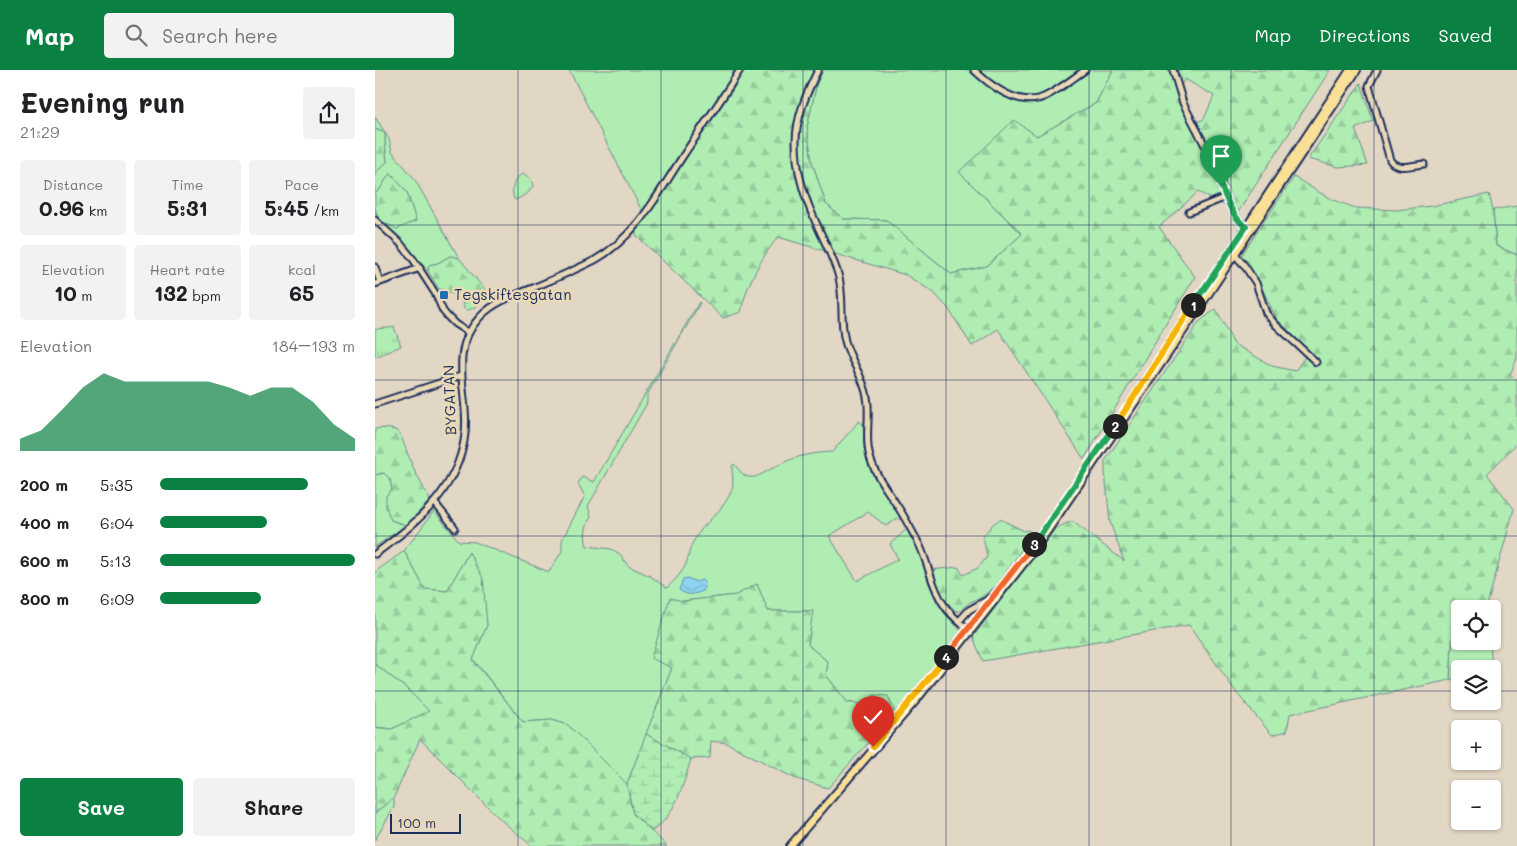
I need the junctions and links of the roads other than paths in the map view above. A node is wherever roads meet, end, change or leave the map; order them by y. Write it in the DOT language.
graph roads {
  1 [pos="740,70"];
  2 [pos="818,70"];
  3 [pos="974,70"];
  4 [pos="1085,70"];
  5 [pos="1173,70"];
  6 [pos="1350,70"];
  7 [pos="1357,70"];
  8 [pos="1377,70"];
  9 [pos="1424,164"];
  10 [pos="1226,196"];
  11 [pos="1189,212"];
  12 [pos="375,220"];
  13 [pos="1246,227"];
  14 [pos="1235,255"];
  15 [pos="375,266"];
  16 [pos="420,268"];
  17 [pos="378,283"];
  18 [pos="469,333"];
  19 [pos="1316,362"];
  20 [pos="461,376"];
  21 [pos="375,404"];
  22 [pos="435,502"];
  23 [pos="455,528"];
  24 [pos="375,554"];
  25 [pos="1002,587"];
  26 [pos="959,621"];
  27 [pos="970,631"];
  28 [pos="785,846"];
  29 [pos="790,846"];
  1 -- 18 [label="street, BYGATAN"];
  2 -- 26 [label="street"];
  3 -- 4 [label="street"];
  5 -- 10 [label="street"];
  6 -- 13 [label="main road"];
  7 -- 14 [label="main road"];
  8 -- 9 [label="street"];
  10 -- 11 [label="street"];
  10 -- 13 [label="street"];
  12 -- 16 [label="street"];
  13 -- 25 [label="main road"];
  14 -- 19 [label="street"];
  14 -- 27 [label="main road"];
  15 -- 17 [label="street"];
  16 -- 17 [label="street"];
  16 -- 18 [label="street"];
  18 -- 20 [label="street, BYGATAN"];
  20 -- 21 [label="street"];
  20 -- 22 [label="street, BYGATAN"];
  22 -- 23 [label="street"];
  22 -- 24 [label="street, BYGATAN"];
  25 -- 26 [label="street"];
  25 -- 27 [label="main road"];
  26 -- 27 [label="street"];
  27 -- 28 [label="main road"];
  27 -- 29 [label="main road"];
}
